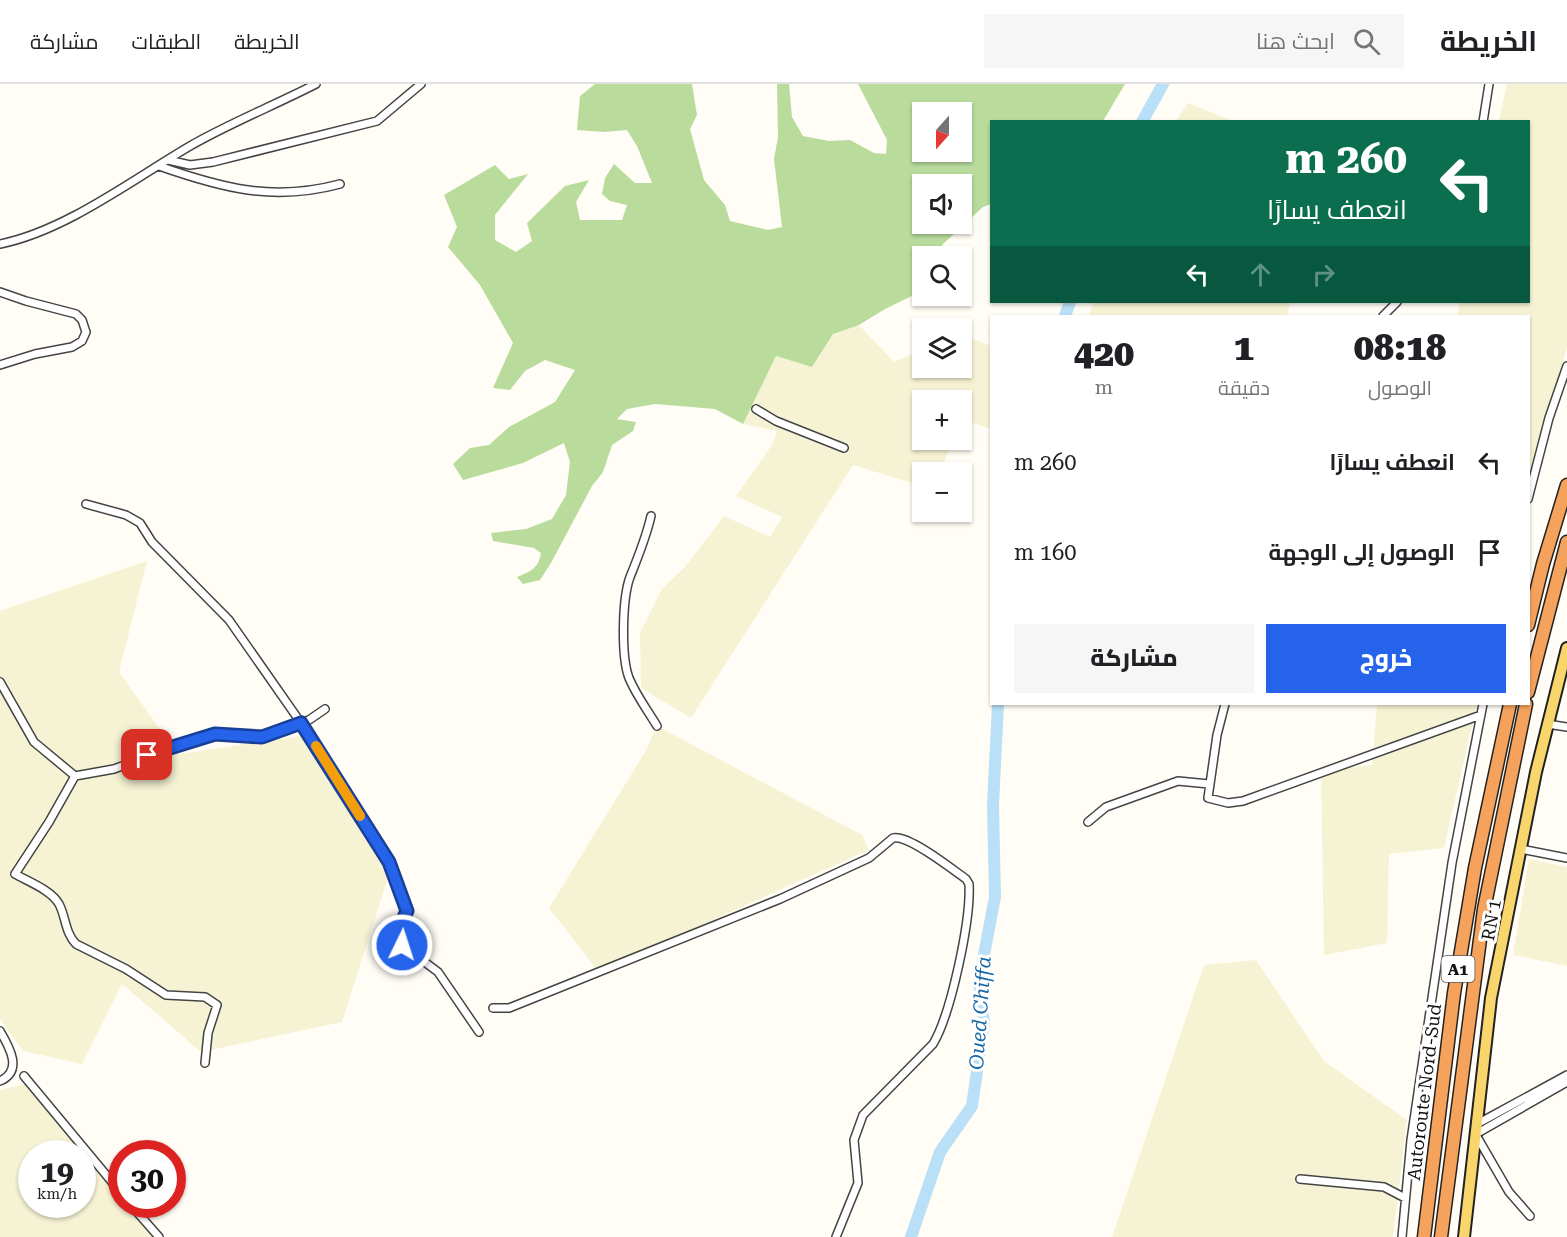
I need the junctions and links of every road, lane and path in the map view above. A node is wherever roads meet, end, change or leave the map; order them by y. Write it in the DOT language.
graph roads {
  1 [pos="316,84"];
  2 [pos="421,84"];
  3 [pos="1490,84"];
  4 [pos="1483,120"];
  5 [pos="168,160"];
  6 [pos="159,166"];
  7 [pos="339,184"];
  8 [pos="0,244"];
  9 [pos="0,292"];
  10 [pos="1396,303"];
  11 [pos="1384,315"];
  12 [pos="0,365"];
  13 [pos="1567,366"];
  14 [pos="756,409"];
  15 [pos="844,448"];
  16 [pos="1567,485"];
  17 [pos="1530,491"];
  18 [pos="86,504"];
  19 [pos="651,516"];
  20 [pos="1567,542"];
  21 [pos="1530,617"];
  22 [pos="1567,648"];
  23 [pos="0,682"];
  24 [pos="1530,684"];
  25 [pos="1226,705"];
  26 [pos="1484,705"];
  27 [pos="1510,705"];
  28 [pos="1526,705"];
  29 [pos="325,709"];
  30 [pos="1481,715"];
  31 [pos="301,723"];
  32 [pos="1547,724"];
  33 [pos="657,726"];
  34 [pos="1567,727"];
  35 [pos="75,776"];
  36 [pos="1209,784"];
  37 [pos="1088,822"];
  38 [pos="1521,849"];
  39 [pos="1567,858"];
  40 [pos="493,1008"];
  41 [pos="0,1032"];
  42 [pos="479,1032"];
  43 [pos="205,1063"];
  44 [pos="1567,1075"];
  45 [pos="24,1076"];
  46 [pos="0,1081"];
  47 [pos="1567,1082"];
  48 [pos="1477,1131"];
  49 [pos="108,1177"];
  50 [pos="1300,1179"];
  51 [pos="1405,1198"];
  52 [pos="1530,1216"];
  53 [pos="142,1218"];
  54 [pos="159,1237"];
  55 [pos="836,1237"];
  56 [pos="1402,1237"];
  57 [pos="1424,1237"];
  58 [pos="1441,1237"];
  59 [pos="1464,1237"];
  1 -- 5 [label="street"];
  2 -- 5 [label="street"];
  3 -- 4 [label="street"];
  5 -- 6 [label="street"];
  6 -- 7 [label="street"];
  6 -- 8 [label="street"];
  9 -- 12 [label="street"];
  10 -- 11 [label="street"];
  13 -- 17 [label="street"];
  14 -- 15 [label="street"];
  16 -- 21 [label="highway"];
  18 -- 31 [label="street"];
  19 -- 33 [label="street"];
  20 -- 24 [label="highway"];
  22 -- 32 [label="main road, RN 1"];
  23 -- 35 [label="street"];
  25 -- 36 [label="street"];
  26 -- 30 [label="street"];
  27 -- 57 [label="highway, Autoroute Nord-Sud / A1"];
  28 -- 58 [label="highway, Autoroute Nord-Sud / A1"];
  29 -- 31 [label="street"];
  30 -- 36 [label="street"];
  30 -- 51 [label="street"];
  31 -- 35 [label="street"];
  31 -- 42 [label="street"];
  32 -- 34 [label="street"];
  32 -- 38 [label="main road, RN 1"];
  35 -- 43 [label="street"];
  36 -- 37 [label="street"];
  38 -- 39 [label="street"];
  38 -- 48 [label="main road, RN 1"];
  40 -- 55 [label="street"];
  41 -- 46 [label="street"];
  44 -- 48 [label="street"];
  45 -- 49 [label="street"];
  47 -- 48 [label="street"];
  48 -- 52 [label="street"];
  48 -- 59 [label="main road, RN 1"];
  50 -- 51 [label="street"];
  51 -- 56 [label="street"];
  53 -- 54 [label="street"];
}
